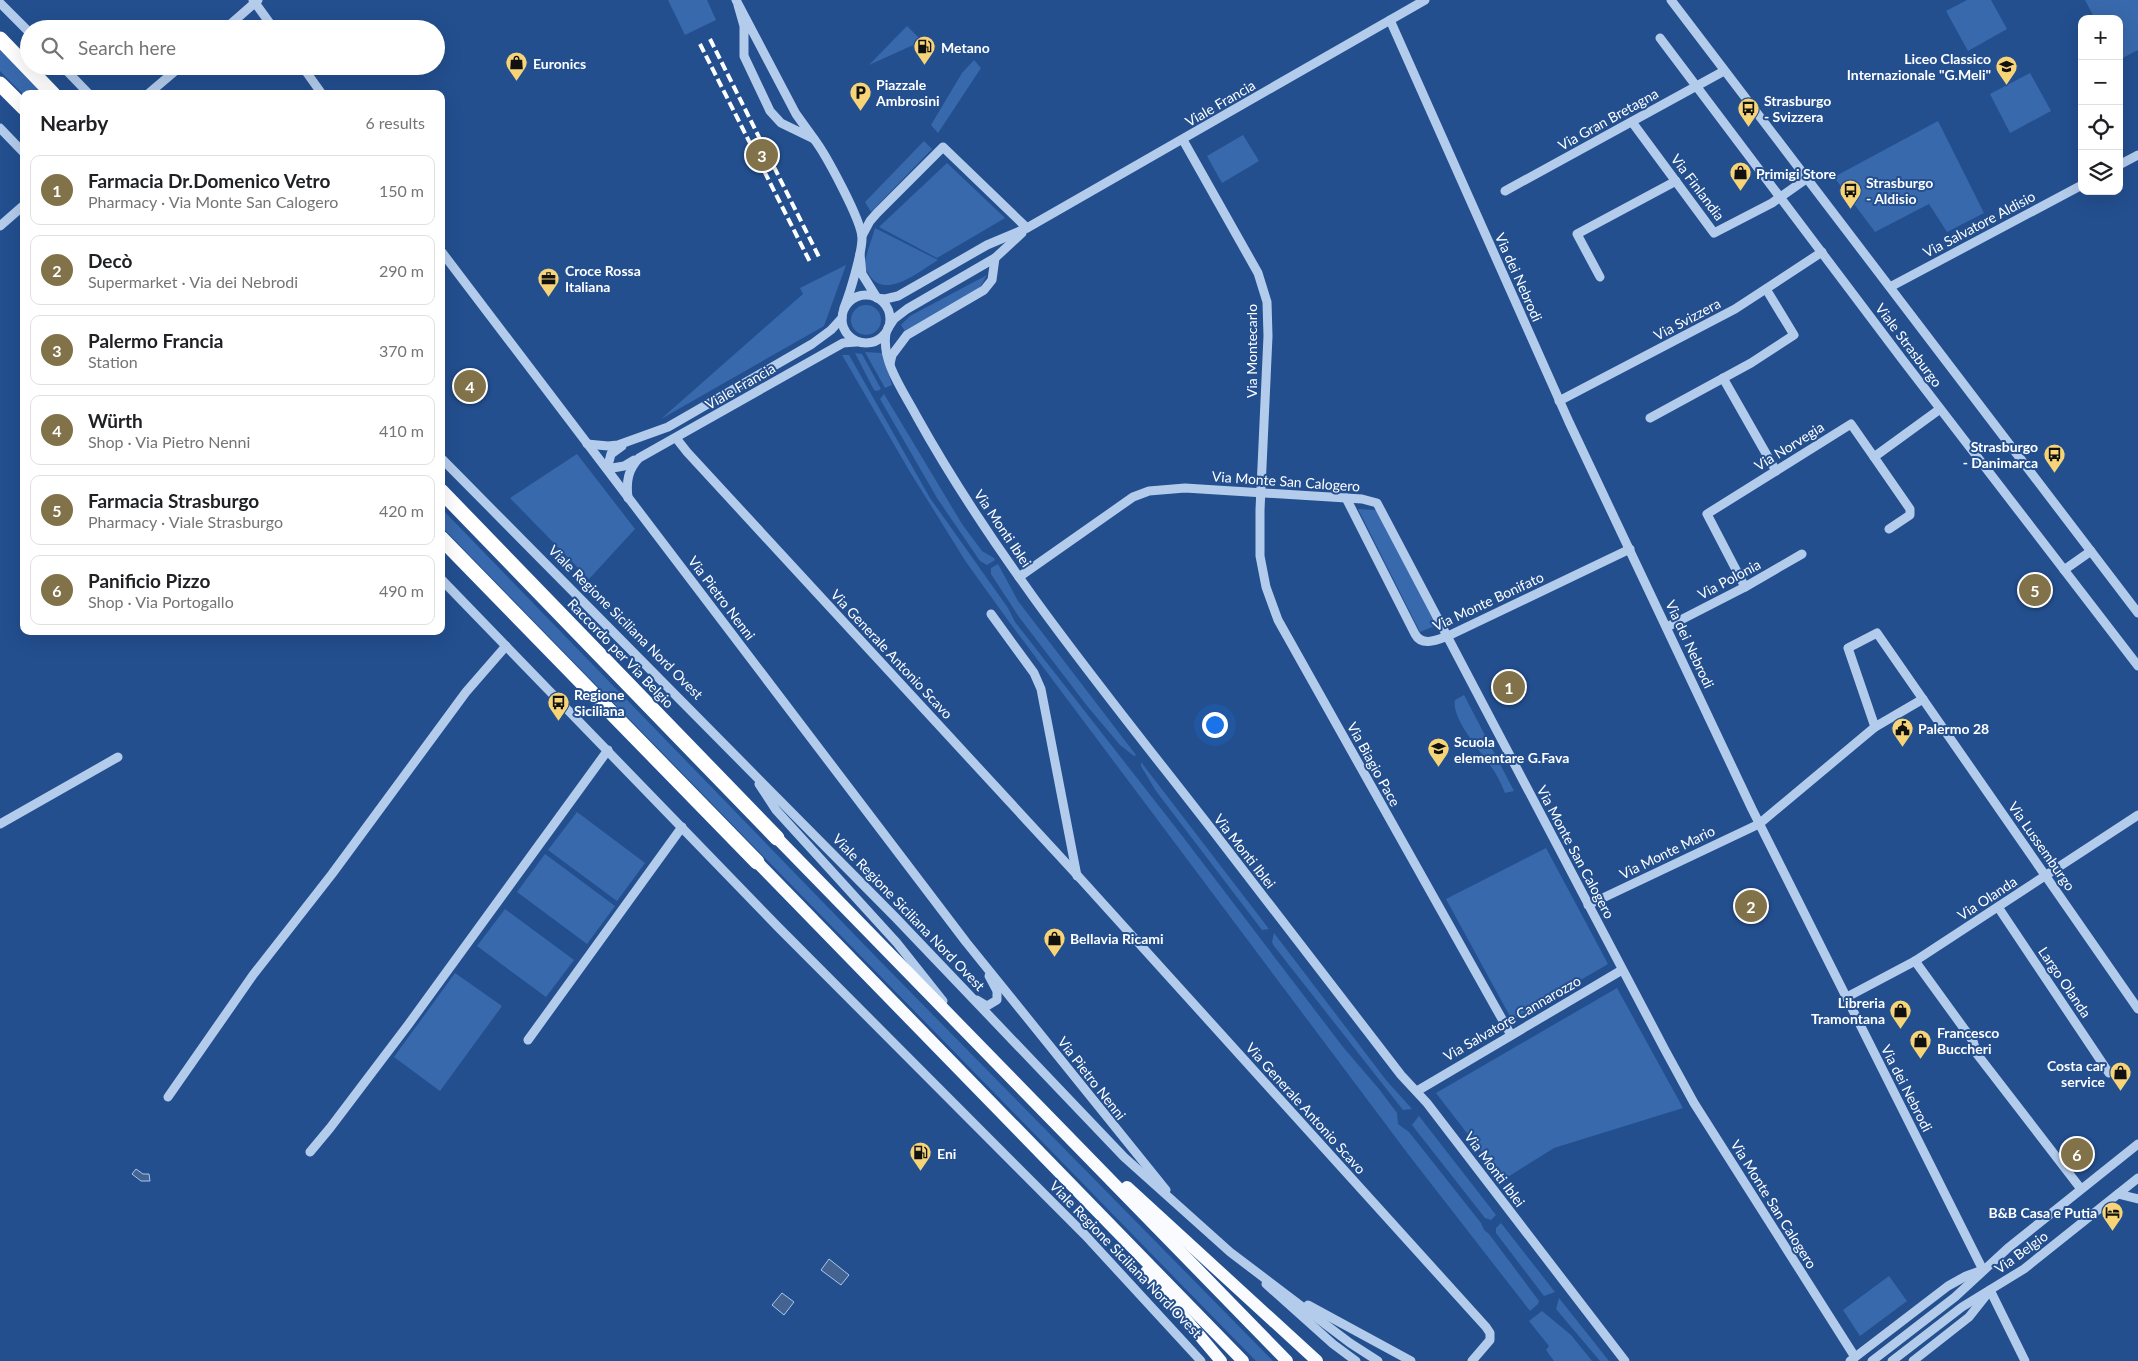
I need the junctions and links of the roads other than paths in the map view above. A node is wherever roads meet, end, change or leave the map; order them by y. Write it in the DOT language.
graph roads {
  1 [pos="1425,0"];
  2 [pos="1671,0"];
  3 [pos="256,1"];
  4 [pos="0,3"];
  5 [pos="737,3"];
  6 [pos="235,20"];
  7 [pos="268,20"];
  8 [pos="1390,20"];
  9 [pos="20,23"];
  10 [pos="1660,38"];
  11 [pos="0,39"];
  12 [pos="20,60"];
  13 [pos="1724,71"];
  14 [pos="35,75"];
  15 [pos="71,75"];
  16 [pos="170,75"];
  17 [pos="308,75"];
  18 [pos="0,84"];
  19 [pos="1697,86"];
  20 [pos="49,90"];
  21 [pos="85,90"];
  22 [pos="153,90"];
  23 [pos="319,90"];
  24 [pos="20,104"];
  25 [pos="1632,122"];
  26 [pos="0,128"];
  27 [pos="814,139"];
  28 [pos="1183,140"];
  29 [pos="20,149"];
  30 [pos="2138,155"];
  31 [pos="2123,163"];
  32 [pos="1806,179"];
  33 [pos="1676,181"];
  34 [pos="2078,187"];
  35 [pos="1505,191"];
  36 [pos="1781,197"];
  37 [pos="20,209"];
  38 [pos="0,226"];
  39 [pos="1027,228"];
  40 [pos="862,236"];
  41 [pos="1822,252"];
  42 [pos="860,254"];
  43 [pos="445,256"];
  44 [pos="995,258"];
  45 [pos="1600,277"];
  46 [pos="1890,287"];
  47 [pos="1766,289"];
  48 [pos="877,298"];
  49 [pos="844,308"];
  50 [pos="842,318"];
  51 [pos="887,330"];
  52 [pos="856,342"];
  53 [pos="890,364"];
  54 [pos="1723,378"];
  55 [pos="1559,401"];
  56 [pos="1940,409"];
  57 [pos="1650,418"];
  58 [pos="676,438"];
  59 [pos="630,442"];
  60 [pos="587,444"];
  61 [pos="639,458"];
  62 [pos="1874,458"];
  63 [pos="445,462"];
  64 [pos="606,469"];
  65 [pos="1776,471"];
  66 [pos="1260,493"];
  67 [pos="445,495"];
  68 [pos="628,498"];
  69 [pos="1346,498"];
  70 [pos="1889,529"];
  71 [pos="445,542"];
  72 [pos="1630,549"];
  73 [pos="2091,551"];
  74 [pos="1802,554"];
  75 [pos="2064,570"];
  76 [pos="1019,577"];
  77 [pos="445,583"];
  78 [pos="1745,587"];
  79 [pos="2138,613"];
  80 [pos="991,614"];
  81 [pos="1667,627"];
  82 [pos="1448,636"];
  83 [pos="506,646"];
  84 [pos="2138,666"];
  85 [pos="1923,699"];
  86 [pos="1875,727"];
  87 [pos="608,750"];
  88 [pos="118,758"];
  89 [pos="746,766"];
  90 [pos="2138,814"];
  91 [pos="0,824"];
  92 [pos="1759,824"];
  93 [pos="682,827"];
  94 [pos="778,838"];
  95 [pos="757,862"];
  96 [pos="1078,876"];
  97 [pos="2046,876"];
  98 [pos="1588,905"];
  99 [pos="1998,908"];
  100 [pos="980,961"];
  101 [pos="1915,961"];
  102 [pos="1622,970"];
  103 [pos="962,988"];
  104 [pos="1846,997"];
  105 [pos="2138,1009"];
  106 [pos="1511,1036"];
  107 [pos="528,1040"];
  108 [pos="982,1050"];
  109 [pos="2109,1073"];
  110 [pos="1416,1090"];
  111 [pos="168,1097"];
  112 [pos="1054,1123"];
  113 [pos="2138,1144"];
  114 [pos="1033,1145"];
  115 [pos="310,1152"];
  116 [pos="2138,1178"];
  117 [pos="2081,1189"];
  118 [pos="2118,1194"];
  119 [pos="2138,1199"];
  120 [pos="1184,1211"];
  121 [pos="1230,1252"];
  122 [pos="1983,1270"];
  123 [pos="1990,1290"];
  124 [pos="1284,1292"];
  125 [pos="1852,1359"];
  126 [pos="1201,1361"];
  127 [pos="1221,1361"];
  128 [pos="1243,1361"];
  129 [pos="1287,1361"];
  130 [pos="1317,1361"];
  131 [pos="1356,1361"];
  132 [pos="1378,1361"];
  133 [pos="1411,1361"];
  134 [pos="1472,1361"];
  135 [pos="1626,1361"];
  136 [pos="1872,1361"];
  137 [pos="1892,1361"];
  138 [pos="1913,1361"];
  139 [pos="2025,1361"];
  1 -- 8 [label="street, Viale Francia"];
  2 -- 13 [label="street, Viale Strasburgo"];
  3 -- 6 [label="street"];
  3 -- 7 [label="street"];
  4 -- 9 [label="street"];
  5 -- 27 [label="street"];
  5 -- 27 [label="street"];
  8 -- 28 [label="street, Viale Francia"];
  8 -- 55 [label="street, Via dei Nebrodi"];
  10 -- 19 [label="street, Viale Strasburgo"];
  11 -- 12 [label="highway"];
  13 -- 19 [label="street, Via Gran Bretagna"];
  13 -- 32 [label="street, Viale Strasburgo"];
  14 -- 20 [label="highway"];
  15 -- 21 [label="street"];
  16 -- 22 [label="street"];
  17 -- 23 [label="street"];
  18 -- 24 [label="highway"];
  19 -- 25 [label="street, Via Gran Bretagna"];
  19 -- 36 [label="street, Viale Strasburgo"];
  25 -- 33 [label="street, Via Finlandia"];
  25 -- 35 [label="street, Via Gran Bretagna"];
  26 -- 29 [label="street"];
  27 -- 40 [label="street"];
  28 -- 39 [label="street, Viale Francia"];
  28 -- 66 [label="street, Via Montecarlo"];
  30 -- 31 [label="street"];
  32 -- 36 [label="street"];
  32 -- 46 [label="street, Viale Strasburgo"];
  33 -- 36 [label="street, Via Finlandia"];
  33 -- 45 [label="street"];
  34 -- 46 [label="street, Via Salvatore Aldisio"];
  36 -- 41 [label="street, Viale Strasburgo"];
  37 -- 38 [label="street"];
  39 -- 40 [label="street"];
  39 -- 44 [label="street, Viale Francia"];
  39 -- 48 [label="street, Viale Francia"];
  40 -- 42 [label="street"];
  41 -- 47 [label="street, Via Svizzera"];
  41 -- 56 [label="street, Viale Strasburgo"];
  42 -- 48 [label="street"];
  42 -- 49 [label="street"];
  43 -- 60 [label="street, Via Pietro Nenni"];
  44 -- 51 [label="street, Viale Francia"];
  44 -- 53 [label="street"];
  46 -- 73 [label="street, Viale Strasburgo"];
  47 -- 54 [label="street"];
  47 -- 55 [label="street, Via Svizzera"];
  48 -- 49 [label="street"];
  48 -- 51 [label="street"];
  49 -- 50 [label="street"];
  50 -- 52 [label="street"];
  50 -- 59 [label="street, Viale Francia"];
  51 -- 52 [label="street"];
  51 -- 53 [label="street, Via Monti Iblei"];
  52 -- 58 [label="street, Viale Francia"];
  53 -- 76 [label="street, Via Monti Iblei"];
  54 -- 57 [label="street"];
  54 -- 65 [label="street"];
  55 -- 72 [label="street, Via dei Nebrodi"];
  56 -- 62 [label="street"];
  56 -- 75 [label="street, Viale Strasburgo"];
  58 -- 61 [label="street, Viale Francia"];
  58 -- 96 [label="street, Via Generale Antonio Scavo"];
  59 -- 60 [label="street, Viale Francia"];
  59 -- 64 [label="street, Viale Francia"];
  60 -- 64 [label="street, Via Pietro Nenni"];
  61 -- 64 [label="street, Viale Francia"];
  61 -- 68 [label="street"];
  62 -- 65 [label="street, Via Norvegia"];
  62 -- 70 [label="street"];
  63 -- 89 [label="street, Viale Regione Siciliana Nord Ovest"];
  64 -- 68 [label="street, Via Pietro Nenni"];
  65 -- 78 [label="street, Via Norvegia"];
  66 -- 69 [label="street, Via Monte San Calogero"];
  66 -- 76 [label="street, Via Monte San Calogero"];
  66 -- 106 [label="street, Via Biagio Pace"];
  67 -- 94 [label="highway, Raccordo per Via Belgio"];
  68 -- 100 [label="street, Via Pietro Nenni"];
  69 -- 82 [label="street, Via Monte San Calogero"];
  69 -- 82 [label="street, Via Monte Bonifato"];
  71 -- 95 [label="highway"];
  72 -- 81 [label="street, Via dei Nebrodi"];
  72 -- 82 [label="street, Via Monte Bonifato"];
  73 -- 75 [label="street"];
  73 -- 79 [label="street, Viale Strasburgo"];
  74 -- 78 [label="street, Via Polonia"];
  75 -- 84 [label="street, Viale Strasburgo"];
  76 -- 110 [label="street, Via Monti Iblei"];
  77 -- 83 [label="street, Viale Regione Siciliana Nord Ovest"];
  78 -- 81 [label="street, Via Polonia"];
  80 -- 96 [label="street"];
  81 -- 92 [label="street, Via dei Nebrodi"];
  82 -- 98 [label="street, Via Monte San Calogero"];
  83 -- 87 [label="street, Viale Regione Siciliana Nord Ovest"];
  83 -- 111 [label="street"];
  85 -- 86 [label="street"];
  85 -- 86 [label="street, Via Lussemburgo"];
  85 -- 97 [label="street, Via Lussemburgo"];
  86 -- 92 [label="street"];
  87 -- 93 [label="street, Viale Regione Siciliana Nord Ovest"];
  87 -- 115 [label="street"];
  88 -- 91 [label="street"];
  89 -- 103 [label="street, Viale Regione Siciliana Nord Ovest"];
  89 -- 108 [label="street"];
  90 -- 97 [label="street, Via Olanda"];
  92 -- 98 [label="street, Via Monte Mario"];
  92 -- 104 [label="street, Via dei Nebrodi"];
  93 -- 107 [label="street"];
  93 -- 126 [label="street, Viale Regione Siciliana Nord Ovest"];
  94 -- 108 [label="main road"];
  95 -- 114 [label="main road, Viale Regione Siciliana Nord Ovest"];
  96 -- 134 [label="street, Via Generale Antonio Scavo"];
  97 -- 99 [label="street, Via Olanda"];
  97 -- 105 [label="street, Via Lussemburgo"];
  98 -- 102 [label="street, Via Monte San Calogero"];
  99 -- 101 [label="street, Via Olanda"];
  99 -- 109 [label="street, Largo Olanda"];
  100 -- 103 [label="street, Via Pietro Nenni"];
  100 -- 120 [label="street, Via Pietro Nenni"];
  101 -- 104 [label="street, Via Olanda"];
  101 -- 117 [label="street"];
  102 -- 106 [label="street, Via Salvatore Cannarozzo"];
  102 -- 125 [label="street, Via Monte San Calogero"];
  103 -- 120 [label="street, Viale Regione Siciliana Nord Ovest"];
  104 -- 122 [label="street, Via dei Nebrodi"];
  106 -- 110 [label="street, Via Salvatore Cannarozzo"];
  108 -- 112 [label="main road"];
  110 -- 135 [label="street, Via Monti Iblei"];
  112 -- 129 [label="main road"];
  112 -- 130 [label="main road"];
  113 -- 117 [label="street, Via Belgio"];
  114 -- 127 [label="main road"];
  114 -- 128 [label="main road, Viale Regione Siciliana Nord Ovest"];
  116 -- 118 [label="street, Via Belgio"];
  117 -- 122 [label="street, Via Belgio"];
  118 -- 119 [label="street"];
  118 -- 123 [label="street, Via Belgio"];
  120 -- 121 [label="street, Viale Regione Siciliana Nord Ovest"];
  121 -- 124 [label="street, Viale Regione Siciliana Nord Ovest"];
  121 -- 131 [label="street"];
  122 -- 125 [label="street, Via Belgio"];
  122 -- 136 [label="street, Via Belgio"];
  123 -- 137 [label="street, Via Belgio"];
  123 -- 138 [label="street, Via Belgio"];
  123 -- 139 [label="street"];
  124 -- 132 [label="street, Viale Regione Siciliana Nord Ovest"];
  124 -- 133 [label="street"];
}
